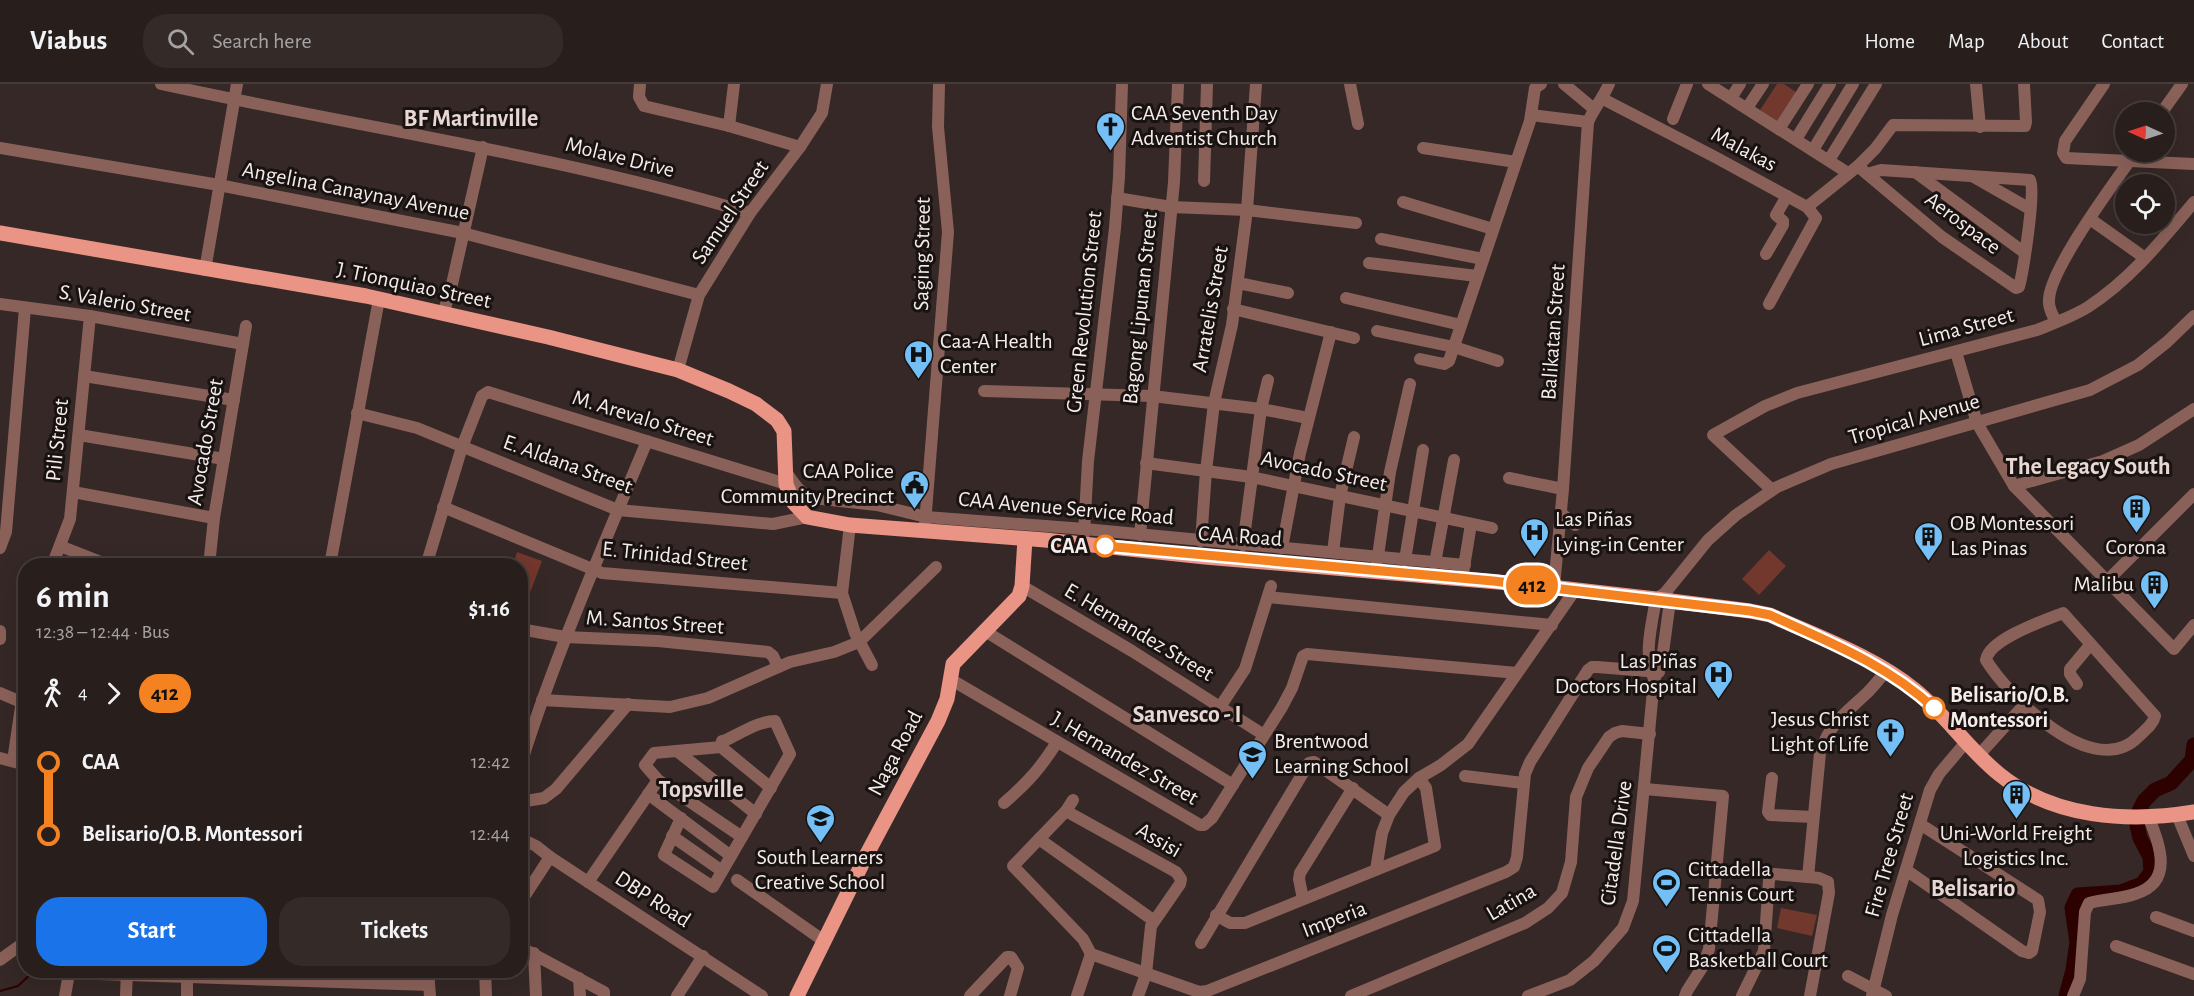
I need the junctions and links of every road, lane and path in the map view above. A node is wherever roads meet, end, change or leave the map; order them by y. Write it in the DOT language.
graph roads {
  1 [pos="161,84"];
  2 [pos="237,84"];
  3 [pos="640,84"];
  4 [pos="734,84"];
  5 [pos="827,84"];
  6 [pos="939,84"];
  7 [pos="1122,84"];
  8 [pos="1178,84"];
  9 [pos="1207,84"];
  10 [pos="1256,84"];
  11 [pos="1350,84"];
  12 [pos="1564,84"];
  13 [pos="1609,84"];
  14 [pos="1687,84"];
  15 [pos="1740,84"];
  16 [pos="1763,84"];
  17 [pos="1808,84"];
  18 [pos="1830,84"];
  19 [pos="1853,84"];
  20 [pos="1876,84"];
  21 [pos="1976,84"];
  22 [pos="2024,84"];
  23 [pos="2104,84"];
  24 [pos="2182,84"];
  25 [pos="1536,85"];
  26 [pos="1713,85"];
  27 [pos="1731,98"];
  28 [pos="1603,99"];
  29 [pos="234,100"];
  30 [pos="2169,102"];
  31 [pos="1747,108"];
  32 [pos="1594,109"];
  33 [pos="1531,116"];
  34 [pos="1673,119"];
  35 [pos="1588,122"];
  36 [pos="1358,124"];
  37 [pos="729,126"];
  38 [pos="1980,127"];
  39 [pos="1779,129"];
  40 [pos="1796,139"];
  41 [pos="483,147"];
  42 [pos="800,147"];
  43 [pos="0,148"];
  44 [pos="1423,148"];
  45 [pos="1813,150"];
  46 [pos="2115,157"];
  47 [pos="1829,160"];
  48 [pos="1516,162"];
  49 [pos="2128,162"];
  50 [pos="2175,162"];
  51 [pos="2194,164"];
  52 [pos="1857,171"];
  53 [pos="1914,172"];
  54 [pos="1970,175"];
  55 [pos="1204,181"];
  56 [pos="219,185"];
  57 [pos="1787,196"];
  58 [pos="1118,198"];
  59 [pos="2194,201"];
  60 [pos="1403,202"];
  61 [pos="1172,207"];
  62 [pos="1807,207"];
  63 [pos="2030,209"];
  64 [pos="1247,210"];
  65 [pos="750,213"];
  66 [pos="2090,219"];
  67 [pos="1356,223"];
  68 [pos="1493,229"];
  69 [pos="463,232"];
  70 [pos="0,233"];
  71 [pos="1381,239"];
  72 [pos="2025,253"];
  73 [pos="1766,254"];
  74 [pos="2145,258"];
  75 [pos="1483,259"];
  76 [pos="1369,263"];
  77 [pos="205,270"];
  78 [pos="1477,276"];
  79 [pos="1238,283"];
  80 [pos="1288,293"];
  81 [pos="699,295"];
  82 [pos="1346,298"];
  83 [pos="379,299"];
  84 [pos="0,304"];
  85 [pos="1769,304"];
  86 [pos="25,308"];
  87 [pos="1233,309"];
  88 [pos="443,313"];
  89 [pos="90,316"];
  90 [pos="2194,316"];
  91 [pos="2056,322"];
  92 [pos="1461,325"];
  93 [pos="246,326"];
  94 [pos="1331,332"];
  95 [pos="1377,332"];
  96 [pos="1354,338"];
  97 [pos="243,344"];
  98 [pos="1454,347"];
  99 [pos="1956,352"];
  100 [pos="1420,359"];
  101 [pos="1498,361"];
  102 [pos="678,370"];
  103 [pos="84,376"];
  104 [pos="1268,380"];
  105 [pos="1410,384"];
  106 [pos="984,391"];
  107 [pos="1095,395"];
  108 [pos="1152,396"];
  109 [pos="234,400"];
  110 [pos="1214,403"];
  111 [pos="1261,409"];
  112 [pos="2194,409"];
  113 [pos="357,413"];
  114 [pos="1308,418"];
  115 [pos="1977,423"];
  116 [pos="0,435"];
  117 [pos="78,435"];
  118 [pos="1354,437"];
  119 [pos="14,439"];
  120 [pos="647,441"];
  121 [pos="462,447"];
  122 [pos="1423,450"];
  123 [pos="224,459"];
  124 [pos="1454,460"];
  125 [pos="1146,463"];
  126 [pos="1206,471"];
  127 [pos="785,477"];
  128 [pos="1251,477"];
  129 [pos="1509,478"];
  130 [pos="2014,486"];
  131 [pos="1293,487"];
  132 [pos="1563,489"];
  133 [pos="1772,490"];
  134 [pos="73,492"];
  135 [pos="4,495"];
  136 [pos="1340,496"];
  137 [pos="2192,500"];
  138 [pos="1384,505"];
  139 [pos="443,507"];
  140 [pos="618,510"];
  141 [pos="802,512"];
  142 [pos="1412,512"];
  143 [pos="1561,513"];
  144 [pos="214,518"];
  145 [pos="1443,518"];
  146 [pos="925,524"];
  147 [pos="1471,524"];
  148 [pos="850,525"];
  149 [pos="1575,525"];
  150 [pos="1492,528"];
  151 [pos="1085,529"];
  152 [pos="1140,535"];
  153 [pos="1025,539"];
  154 [pos="1201,541"];
  155 [pos="1083,544"];
  156 [pos="1243,545"];
  157 [pos="60,546"];
  158 [pos="0,548"];
  159 [pos="1282,548"];
  160 [pos="1333,552"];
  161 [pos="55,558"];
  162 [pos="91,558"];
  163 [pos="210,558"];
  164 [pos="331,558"];
  165 [pos="428,558"];
  166 [pos="1405,560"];
  167 [pos="1435,563"];
  168 [pos="1377,564"];
  169 [pos="936,567"];
  170 [pos="593,570"];
  171 [pos="1463,572"];
  172 [pos="2108,580"];
  173 [pos="1022,586"];
  174 [pos="1554,587"];
  175 [pos="1575,590"];
  176 [pos="842,593"];
  177 [pos="1664,597"];
  178 [pos="1552,624"];
  179 [pos="2194,625"];
  180 [pos="528,630"];
  181 [pos="0,631"];
  182 [pos="986,631"];
  183 [pos="565,636"];
  184 [pos="0,639"];
  185 [pos="1650,640"];
  186 [pos="859,642"];
  187 [pos="1664,642"];
  188 [pos="2090,645"];
  189 [pos="872,665"];
  190 [pos="778,667"];
  191 [pos="1887,670"];
  192 [pos="1517,673"];
  193 [pos="1654,675"];
  194 [pos="950,679"];
  195 [pos="2077,684"];
  196 [pos="0,693"];
  197 [pos="542,700"];
  198 [pos="18,701"];
  199 [pos="628,704"];
  200 [pos="2025,704"];
  201 [pos="1220,707"];
  202 [pos="18,714"];
  203 [pos="1264,735"];
  204 [pos="1650,735"];
  205 [pos="1057,742"];
  206 [pos="1966,742"];
  207 [pos="528,743"];
  208 [pos="722,747"];
  209 [pos="677,751"];
  210 [pos="1979,755"];
  211 [pos="6,760"];
  212 [pos="1465,776"];
  213 [pos="1419,778"];
  214 [pos="1772,778"];
  215 [pos="658,780"];
  216 [pos="1523,783"];
  217 [pos="1233,785"];
  218 [pos="771,788"];
  219 [pos="1353,788"];
  220 [pos="1645,789"];
  221 [pos="648,794"];
  222 [pos="528,801"];
  223 [pos="1004,803"];
  224 [pos="2194,812"];
  225 [pos="756,813"];
  226 [pos="1389,815"];
  227 [pos="2177,815"];
  228 [pos="1813,816"];
  229 [pos="681,818"];
  230 [pos="2147,818"];
  231 [pos="1920,824"];
  232 [pos="672,836"];
  233 [pos="742,837"];
  234 [pos="1039,839"];
  235 [pos="528,842"];
  236 [pos="2194,855"];
  237 [pos="731,856"];
  238 [pos="550,857"];
  239 [pos="1376,870"];
  240 [pos="1906,870"];
  241 [pos="722,871"];
  242 [pos="1808,877"];
  243 [pos="737,880"];
  244 [pos="588,882"];
  245 [pos="528,891"];
  246 [pos="1303,899"];
  247 [pos="1216,915"];
  248 [pos="2156,917"];
  249 [pos="1153,920"];
  250 [pos="2194,931"];
  251 [pos="824,941"];
  252 [pos="1201,943"];
  253 [pos="18,946"];
  254 [pos="2116,946"];
  255 [pos="528,950"];
  256 [pos="534,953"];
  257 [pos="1092,954"];
  258 [pos="703,956"];
  259 [pos="0,960"];
  260 [pos="1146,974"];
  261 [pos="2194,974"];
  262 [pos="1848,976"];
  263 [pos="68,978"];
  264 [pos="127,978"];
  265 [pos="187,978"];
  266 [pos="258,978"];
  267 [pos="485,978"];
  268 [pos="579,978"];
  269 [pos="429,990"];
  270 [pos="1873,993"];
  271 [pos="604,994"];
  272 [pos="1198,994"];
  273 [pos="65,996"];
  274 [pos="126,996"];
  275 [pos="187,996"];
  276 [pos="486,996"];
  277 [pos="536,996"];
  278 [pos="580,996"];
  279 [pos="677,996"];
  280 [pos="762,996"];
  281 [pos="797,996"];
  282 [pos="970,996"];
  283 [pos="1010,996"];
  284 [pos="1077,996"];
  285 [pos="1138,996"];
  286 [pos="1351,996"];
  287 [pos="1528,996"];
  288 [pos="1685,996"];
  289 [pos="1742,996"];
  290 [pos="1810,996"];
  291 [pos="1886,996"];
  292 [pos="2073,996"];
  1 -- 29 [label="street, Molave Drive"];
  2 -- 29 [label="street"];
  3 -- 37 [label="street"];
  4 -- 37 [label="street"];
  5 -- 42 [label="street, Samuel Street"];
  6 -- 146 [label="street, Saging Street"];
  7 -- 58 [label="street, Green Revolution Street"];
  8 -- 61 [label="street, Bagong Lipunan Street"];
  9 -- 55 [label="street"];
  10 -- 64 [label="street, Arratelis Street"];
  11 -- 36 [label="street"];
  12 -- 32 [label="street"];
  13 -- 28 [label="street, Balikatan Street"];
  14 -- 34 [label="street"];
  15 -- 27 [label="street"];
  16 -- 31 [label="street"];
  17 -- 39 [label="street"];
  18 -- 40 [label="street"];
  19 -- 45 [label="street"];
  20 -- 47 [label="street"];
  21 -- 38 [label="street"];
  22 -- 38 [label="street"];
  23 -- 46 [label="street"];
  24 -- 30 [label="street"];
  25 -- 33 [label="street"];
  26 -- 27 [label="street"];
  27 -- 31 [label="street"];
  28 -- 32 [label="street, Balikatan Street"];
  28 -- 57 [label="street, Malakas"];
  29 -- 41 [label="street, Molave Drive"];
  29 -- 56 [label="street"];
  31 -- 39 [label="street"];
  32 -- 35 [label="street, Balikatan Street"];
  33 -- 35 [label="street"];
  33 -- 48 [label="street"];
  35 -- 132 [label="street, Balikatan Street"];
  37 -- 42 [label="street"];
  38 -- 52 [label="street"];
  39 -- 40 [label="street"];
  40 -- 45 [label="street"];
  41 -- 65 [label="street, Molave Drive"];
  41 -- 69 [label="street"];
  42 -- 65 [label="street, Samuel Street"];
  43 -- 56 [label="street, Angelina Canaynay Avenue"];
  44 -- 48 [label="street"];
  45 -- 47 [label="street"];
  47 -- 52 [label="street"];
  48 -- 68 [label="street"];
  49 -- 66 [label="street"];
  50 -- 51 [label="street"];
  52 -- 53 [label="street"];
  52 -- 62 [label="street"];
  52 -- 72 [label="street, Aerospace"];
  53 -- 54 [label="street"];
  53 -- 72 [label="street"];
  54 -- 63 [label="street"];
  54 -- 63 [label="street"];
  56 -- 69 [label="street, Angelina Canaynay Avenue"];
  56 -- 77 [label="street"];
  57 -- 62 [label="street, Malakas"];
  57 -- 73 [label="street"];
  58 -- 61 [label="street"];
  58 -- 107 [label="street, Green Revolution Street"];
  59 -- 74 [label="street, Lima Street"];
  60 -- 68 [label="street"];
  61 -- 64 [label="street"];
  61 -- 108 [label="street, Bagong Lipunan Street"];
  62 -- 85 [label="street"];
  63 -- 72 [label="street"];
  64 -- 67 [label="street"];
  64 -- 79 [label="street, Arratelis Street"];
  65 -- 81 [label="street, Samuel Street"];
  66 -- 74 [label="street"];
  66 -- 91 [label="street"];
  68 -- 75 [label="street"];
  69 -- 81 [label="street, Angelina Canaynay Avenue"];
  69 -- 88 [label="street"];
  70 -- 77 [label="main road, J. Tionquiao Street"];
  71 -- 75 [label="street"];
  74 -- 91 [label="street, Lima Street"];
  75 -- 78 [label="street"];
  76 -- 78 [label="street"];
  77 -- 83 [label="main road, J. Tionquiao Street"];
  78 -- 92 [label="street"];
  79 -- 80 [label="street"];
  79 -- 87 [label="street, Arratelis Street"];
  81 -- 102 [label="street, Samuel Street"];
  82 -- 92 [label="street"];
  83 -- 88 [label="main road, J. Tionquiao Street"];
  83 -- 113 [label="street"];
  84 -- 86 [label="street, S. Valerio Street"];
  86 -- 89 [label="street, S. Valerio Street"];
  86 -- 119 [label="street"];
  87 -- 94 [label="street"];
  87 -- 110 [label="street, Arratelis Street"];
  88 -- 102 [label="main road, J. Tionquiao Street"];
  89 -- 97 [label="street, S. Valerio Street"];
  89 -- 103 [label="street, Pili Street"];
  90 -- 115 [label="street, Tropical Avenue"];
  91 -- 99 [label="street, Lima Street"];
  92 -- 98 [label="street"];
  93 -- 97 [label="street, Avocado Street"];
  94 -- 96 [label="street"];
  94 -- 114 [label="street"];
  95 -- 98 [label="street"];
  97 -- 109 [label="street, Avocado Street"];
  98 -- 100 [label="street"];
  98 -- 101 [label="street"];
  99 -- 115 [label="street"];
  99 -- 133 [label="street, Lima Street"];
  102 -- 127 [label="main road, J. Tionquiao Street"];
  103 -- 109 [label="street"];
  103 -- 117 [label="street, Pili Street"];
  104 -- 111 [label="street"];
  105 -- 138 [label="street"];
  106 -- 107 [label="street"];
  107 -- 108 [label="street"];
  107 -- 151 [label="street, Green Revolution Street"];
  108 -- 110 [label="street"];
  108 -- 125 [label="street, Bagong Lipunan Street"];
  109 -- 123 [label="street, Avocado Street"];
  110 -- 111 [label="street"];
  110 -- 126 [label="street, Arratelis Street"];
  111 -- 114 [label="street"];
  111 -- 128 [label="street"];
  112 -- 130 [label="street"];
  113 -- 121 [label="street, E. Aldana Street"];
  113 -- 164 [label="street"];
  114 -- 131 [label="street"];
  115 -- 130 [label="street"];
  115 -- 133 [label="street, Tropical Avenue"];
  116 -- 119 [label="street"];
  117 -- 123 [label="street"];
  117 -- 134 [label="street, Pili Street"];
  118 -- 136 [label="street"];
  119 -- 135 [label="street"];
  120 -- 121 [label="street, M. Arevalo Street"];
  120 -- 127 [label="street, M. Arevalo Street"];
  120 -- 140 [label="street"];
  121 -- 139 [label="street"];
  121 -- 140 [label="street, E. Aldana Street"];
  122 -- 142 [label="street"];
  123 -- 144 [label="street, Avocado Street"];
  124 -- 145 [label="street"];
  125 -- 126 [label="street, Avocado Street"];
  125 -- 152 [label="street, Bagong Lipunan Street"];
  126 -- 128 [label="street, Avocado Street"];
  126 -- 154 [label="street, Arratelis Street"];
  127 -- 141 [label="main road"];
  127 -- 146 [label="street, CAA Avenue Service Road"];
  128 -- 131 [label="street, Avocado Street"];
  128 -- 156 [label="street"];
  129 -- 132 [label="street"];
  130 -- 172 [label="street"];
  131 -- 136 [label="street, Avocado Street"];
  131 -- 159 [label="street"];
  132 -- 143 [label="street, Balikatan Street"];
  133 -- 177 [label="street, Tropical Avenue"];
  134 -- 144 [label="street"];
  134 -- 157 [label="street, Pili Street"];
  135 -- 158 [label="street"];
  136 -- 138 [label="street, Avocado Street"];
  136 -- 160 [label="street"];
  137 -- 172 [label="street"];
  138 -- 142 [label="street, Avocado Street"];
  138 -- 168 [label="street"];
  139 -- 165 [label="street"];
  139 -- 170 [label="street, E. Trinidad Street"];
  140 -- 141 [label="street, E. Aldana Street"];
  140 -- 170 [label="street"];
  141 -- 148 [label="main road, CAA Road"];
  142 -- 145 [label="street, Avocado Street"];
  142 -- 166 [label="street"];
  143 -- 149 [label="street"];
  143 -- 174 [label="street, Balikatan Street"];
  144 -- 163 [label="street, Avocado Street"];
  145 -- 147 [label="street, Avocado Street"];
  145 -- 167 [label="street"];
  146 -- 148 [label="main road, CAA Road"];
  146 -- 151 [label="street, CAA Avenue Service Road"];
  146 -- 153 [label="main road, CAA Road"];
  147 -- 150 [label="street, Avocado Street"];
  147 -- 171 [label="street"];
  148 -- 176 [label="street"];
  151 -- 152 [label="street, CAA Avenue Service Road"];
  151 -- 155 [label="street, Green Revolution Street"];
  152 -- 154 [label="street, CAA Avenue Service Road"];
  153 -- 155 [label="main road, CAA Road"];
  153 -- 173 [label="main road, Naga Road"];
  154 -- 156 [label="street, CAA Avenue Service Road"];
  155 -- 168 [label="main road, CAA Road"];
  156 -- 159 [label="street, CAA Avenue Service Road"];
  157 -- 161 [label="street, Pili Street"];
  157 -- 162 [label="street"];
  159 -- 160 [label="street, CAA Avenue Service Road"];
  160 -- 168 [label="street, CAA Avenue Service Road"];
  166 -- 167 [label="street, CAA Avenue Service Road"];
  166 -- 168 [label="street, CAA Avenue Service Road"];
  167 -- 171 [label="street, CAA Avenue Service Road"];
  168 -- 171 [label="main road, CAA Road"];
  169 -- 186 [label="street"];
  170 -- 176 [label="street, E. Trinidad Street"];
  170 -- 183 [label="street"];
  171 -- 174 [label="main road, CAA Road"];
  172 -- 179 [label="street"];
  173 -- 182 [label="main road, Naga Road"];
  173 -- 201 [label="street, E. Hernandez Street"];
  174 -- 175 [label="main road, CAA Road"];
  175 -- 177 [label="main road, CAA Road"];
  175 -- 178 [label="street"];
  176 -- 186 [label="street"];
  177 -- 185 [label="street, Citadella Drive"];
  177 -- 187 [label="street, Citadella Drive"];
  177 -- 191 [label="main road, CAA Road"];
  178 -- 192 [label="street"];
  178 -- 201 [label="street"];
  180 -- 183 [label="street, M. Santos Street"];
  181 -- 184 [label="street"];
  182 -- 194 [label="main road, Naga Road"];
  182 -- 217 [label="street"];
  183 -- 190 [label="street, M. Santos Street"];
  183 -- 197 [label="street"];
  185 -- 187 [label="street"];
  185 -- 193 [label="street, Citadella Drive"];
  186 -- 189 [label="street"];
  186 -- 190 [label="street"];
  187 -- 193 [label="street, Citadella Drive"];
  188 -- 195 [label="street"];
  188 -- 200 [label="street"];
  188 -- 200 [label="street"];
  190 -- 199 [label="street"];
  191 -- 206 [label="main road, CAA Road"];
  191 -- 228 [label="street"];
  192 -- 203 [label="street, J. Hernandez Street"];
  192 -- 213 [label="street"];
  193 -- 204 [label="street, Citadella Drive"];
  193 -- 216 [label="street, Imperia"];
  194 -- 205 [label="street, J. Hernandez Street"];
  194 -- 251 [label="main road, Naga Road"];
  196 -- 198 [label="street"];
  197 -- 199 [label="street"];
  197 -- 207 [label="street"];
  199 -- 222 [label="street"];
  200 -- 210 [label="street"];
  201 -- 203 [label="street, E. Hernandez Street"];
  202 -- 211 [label="street"];
  203 -- 217 [label="street, J. Hernandez Street"];
  204 -- 220 [label="street, Citadella Drive"];
  204 -- 286 [label="street, Latina"];
  205 -- 217 [label="street, J. Hernandez Street"];
  205 -- 223 [label="street"];
  206 -- 210 [label="main road, CAA Road"];
  206 -- 231 [label="street, Fire Tree Street"];
  208 -- 209 [label="street"];
  208 -- 218 [label="street"];
  208 -- 218 [label="street"];
  209 -- 215 [label="street"];
  209 -- 225 [label="street"];
  210 -- 230 [label="main road, CAA Road"];
  212 -- 216 [label="street"];
  213 -- 226 [label="street"];
  213 -- 239 [label="street"];
  214 -- 228 [label="street"];
  215 -- 221 [label="street"];
  215 -- 233 [label="street"];
  216 -- 272 [label="street, Imperia"];
  218 -- 225 [label="street"];
  219 -- 226 [label="street"];
  219 -- 246 [label="street"];
  219 -- 247 [label="street"];
  220 -- 287 [label="street, Citadella Drive"];
  220 -- 288 [label="street"];
  221 -- 229 [label="street"];
  221 -- 244 [label="street"];
  224 -- 227 [label="main road, CAA Road"];
  225 -- 233 [label="street"];
  226 -- 239 [label="street"];
  227 -- 230 [label="main road, CAA Road"];
  227 -- 236 [label="street"];
  228 -- 242 [label="street"];
  229 -- 232 [label="street"];
  229 -- 237 [label="street"];
  230 -- 292 [label="street"];
  231 -- 240 [label="street, Fire Tree Street"];
  231 -- 240 [label="street"];
  232 -- 241 [label="street"];
  232 -- 241 [label="street"];
  233 -- 237 [label="street"];
  234 -- 249 [label="street"];
  234 -- 249 [label="street, Assisi"];
  234 -- 257 [label="street"];
  235 -- 238 [label="street, DBP Road"];
  237 -- 241 [label="street"];
  238 -- 244 [label="street, DBP Road"];
  238 -- 245 [label="street"];
  239 -- 246 [label="street"];
  240 -- 270 [label="street, Fire Tree Street"];
  242 -- 289 [label="street"];
  242 -- 290 [label="street"];
  243 -- 251 [label="street"];
  244 -- 258 [label="street, DBP Road"];
  246 -- 247 [label="street"];
  247 -- 252 [label="street"];
  248 -- 250 [label="street"];
  249 -- 260 [label="street, Assisi"];
  251 -- 281 [label="main road, Naga Road"];
  253 -- 259 [label="street"];
  254 -- 261 [label="street"];
  255 -- 256 [label="street"];
  256 -- 268 [label="street"];
  256 -- 277 [label="street"];
  257 -- 260 [label="street, Imperia"];
  257 -- 284 [label="street"];
  258 -- 279 [label="street"];
  258 -- 280 [label="street, DBP Road"];
  260 -- 272 [label="street, Imperia"];
  260 -- 285 [label="street, Assisi"];
  262 -- 270 [label="street"];
  263 -- 273 [label="street"];
  264 -- 274 [label="street"];
  265 -- 275 [label="street"];
  266 -- 269 [label="street"];
  267 -- 276 [label="street"];
  268 -- 271 [label="street"];
  268 -- 278 [label="street"];
  270 -- 291 [label="street"];
  282 -- 283 [label="street"];
}
